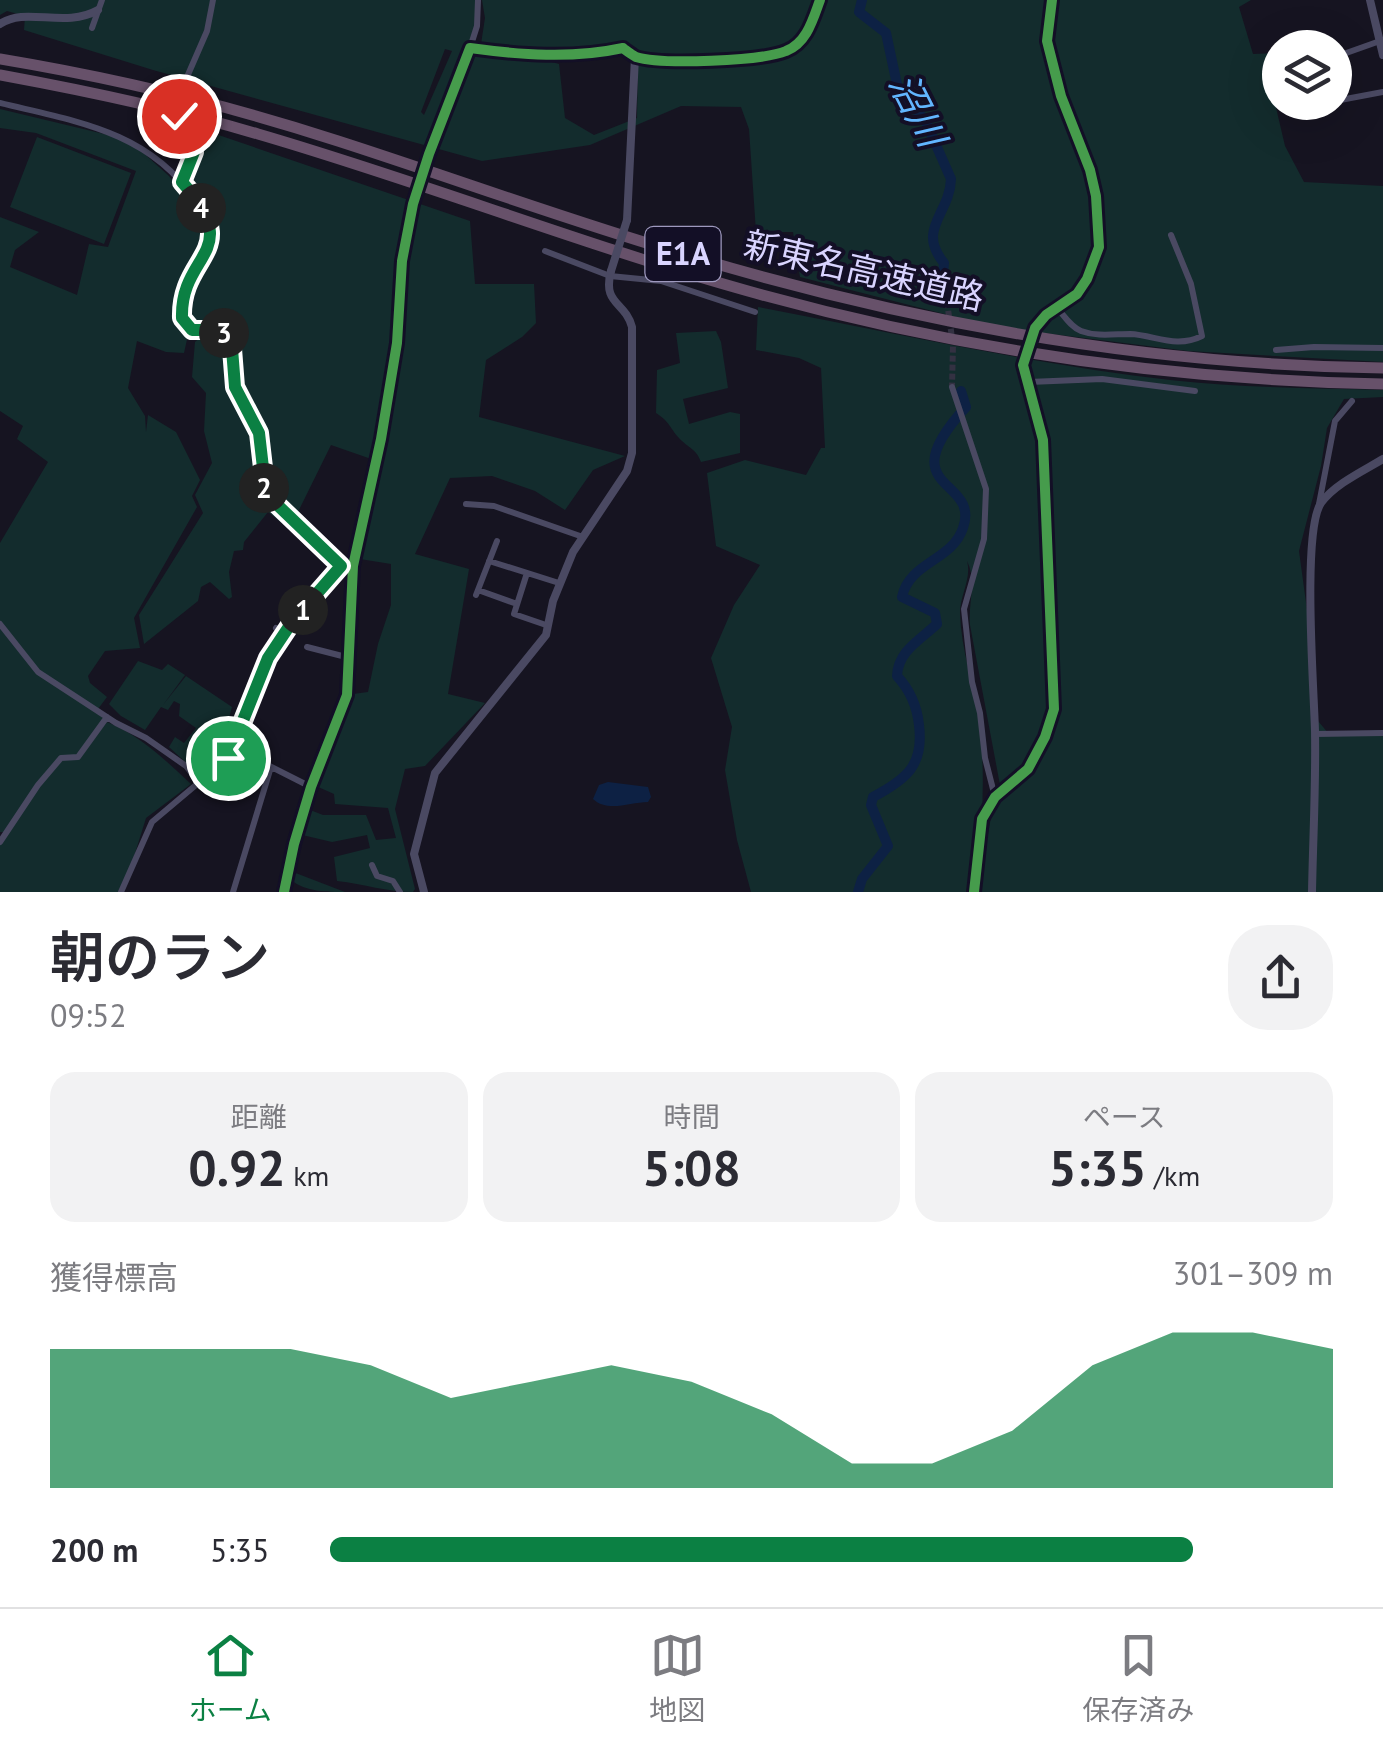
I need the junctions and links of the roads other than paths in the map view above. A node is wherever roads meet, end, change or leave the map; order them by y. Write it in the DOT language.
graph roads {
  1 [pos="102,0"];
  2 [pos="213,0"];
  3 [pos="478,0"];
  4 [pos="820,0"];
  5 [pos="1052,0"];
  6 [pos="1370,0"];
  7 [pos="98,10"];
  8 [pos="0,24"];
  9 [pos="92,28"];
  10 [pos="1380,41"];
  11 [pos="470,48"];
  12 [pos="1352,50"];
  13 [pos="635,56"];
  14 [pos="1383,56"];
  15 [pos="0,58"];
  16 [pos="0,75"];
  17 [pos="1383,92"];
  18 [pos="180,93"];
  19 [pos="1352,97"];
  20 [pos="0,103"];
  21 [pos="179,116"];
  22 [pos="182,182"];
  23 [pos="1171,235"];
  24 [pos="545,250"];
  25 [pos="611,274"];
  26 [pos="1058,309"];
  27 [pos="755,312"];
  28 [pos="1034,328"];
  29 [pos="1383,348"];
  30 [pos="1276,350"];
  31 [pos="1023,365"];
  32 [pos="1383,368"];
  33 [pos="1029,382"];
  34 [pos="1383,384"];
  35 [pos="952,387"];
  36 [pos="1195,391"];
  37 [pos="1352,402"];
  38 [pos="1383,458"];
  39 [pos="466,504"];
  40 [pos="1319,505"];
  41 [pos="583,537"];
  42 [pos="496,541"];
  43 [pos="489,561"];
  44 [pos="341,566"];
  45 [pos="353,566"];
  46 [pos="528,573"];
  47 [pos="559,583"];
  48 [pos="518,604"];
  49 [pos="300,614"];
  50 [pos="316,618"];
  51 [pos="0,624"];
  52 [pos="546,624"];
  53 [pos="276,628"];
  54 [pos="284,634"];
  55 [pos="308,647"];
  56 [pos="350,658"];
  57 [pos="107,717"];
  58 [pos="1383,733"];
  59 [pos="1315,734"];
  60 [pos="232,748"];
  61 [pos="271,767"];
  62 [pos="198,782"];
  63 [pos="310,787"];
  64 [pos="995,798"];
  65 [pos="1,838"];
  66 [pos="372,865"];
  67 [pos="121,892"];
  68 [pos="233,892"];
  69 [pos="284,892"];
  70 [pos="400,892"];
  71 [pos="424,892"];
  72 [pos="974,892"];
  73 [pos="1312,892"];
  1 -- 7 [label="street"];
  2 -- 18 [label="street"];
  3 -- 11 [label="street"];
  4 -- 13 [label="street"];
  5 -- 26 [label="street"];
  6 -- 10 [label="street"];
  7 -- 8 [label="street"];
  7 -- 9 [label="street"];
  10 -- 12 [label="street"];
  10 -- 14 [label="street"];
  11 -- 13 [label="street"];
  11 -- 45 [label="street, bridge"];
  13 -- 25 [label="street, bridge"];
  15 -- 32 [label="highway, 新東名高速道路 / E1A"];
  16 -- 34 [label="highway, 新東名高速道路 / E1A"];
  17 -- 19 [label="street"];
  20 -- 22 [label="street"];
  21 -- 22 [label="street"];
  22 -- 44 [label="street"];
  23 -- 26 [label="street"];
  24 -- 25 [label="street"];
  25 -- 27 [label="street"];
  25 -- 41 [label="street"];
  26 -- 28 [label="street"];
  29 -- 30 [label="street"];
  31 -- 33 [label="street"];
  33 -- 36 [label="street"];
  33 -- 64 [label="street"];
  35 -- 64 [label="street"];
  37 -- 40 [label="street"];
  38 -- 40 [label="street"];
  39 -- 41 [label="street"];
  40 -- 59 [label="street"];
  41 -- 47 [label="street"];
  42 -- 43 [label="street"];
  43 -- 46 [label="street"];
  43 -- 48 [label="street"];
  44 -- 45 [label="street"];
  44 -- 49 [label="street"];
  45 -- 56 [label="street"];
  46 -- 47 [label="street"];
  46 -- 48 [label="street"];
  47 -- 52 [label="street"];
  48 -- 52 [label="street"];
  49 -- 50 [label="street"];
  49 -- 54 [label="street"];
  51 -- 57 [label="street"];
  52 -- 71 [label="street"];
  53 -- 54 [label="street"];
  54 -- 60 [label="street"];
  55 -- 56 [label="street"];
  56 -- 63 [label="street"];
  57 -- 62 [label="street"];
  57 -- 65 [label="street"];
  58 -- 59 [label="street"];
  59 -- 73 [label="street"];
  60 -- 61 [label="street"];
  60 -- 62 [label="street"];
  61 -- 63 [label="street"];
  61 -- 68 [label="street"];
  62 -- 67 [label="street"];
  63 -- 69 [label="street"];
  64 -- 72 [label="street"];
  66 -- 70 [label="street"];
}
